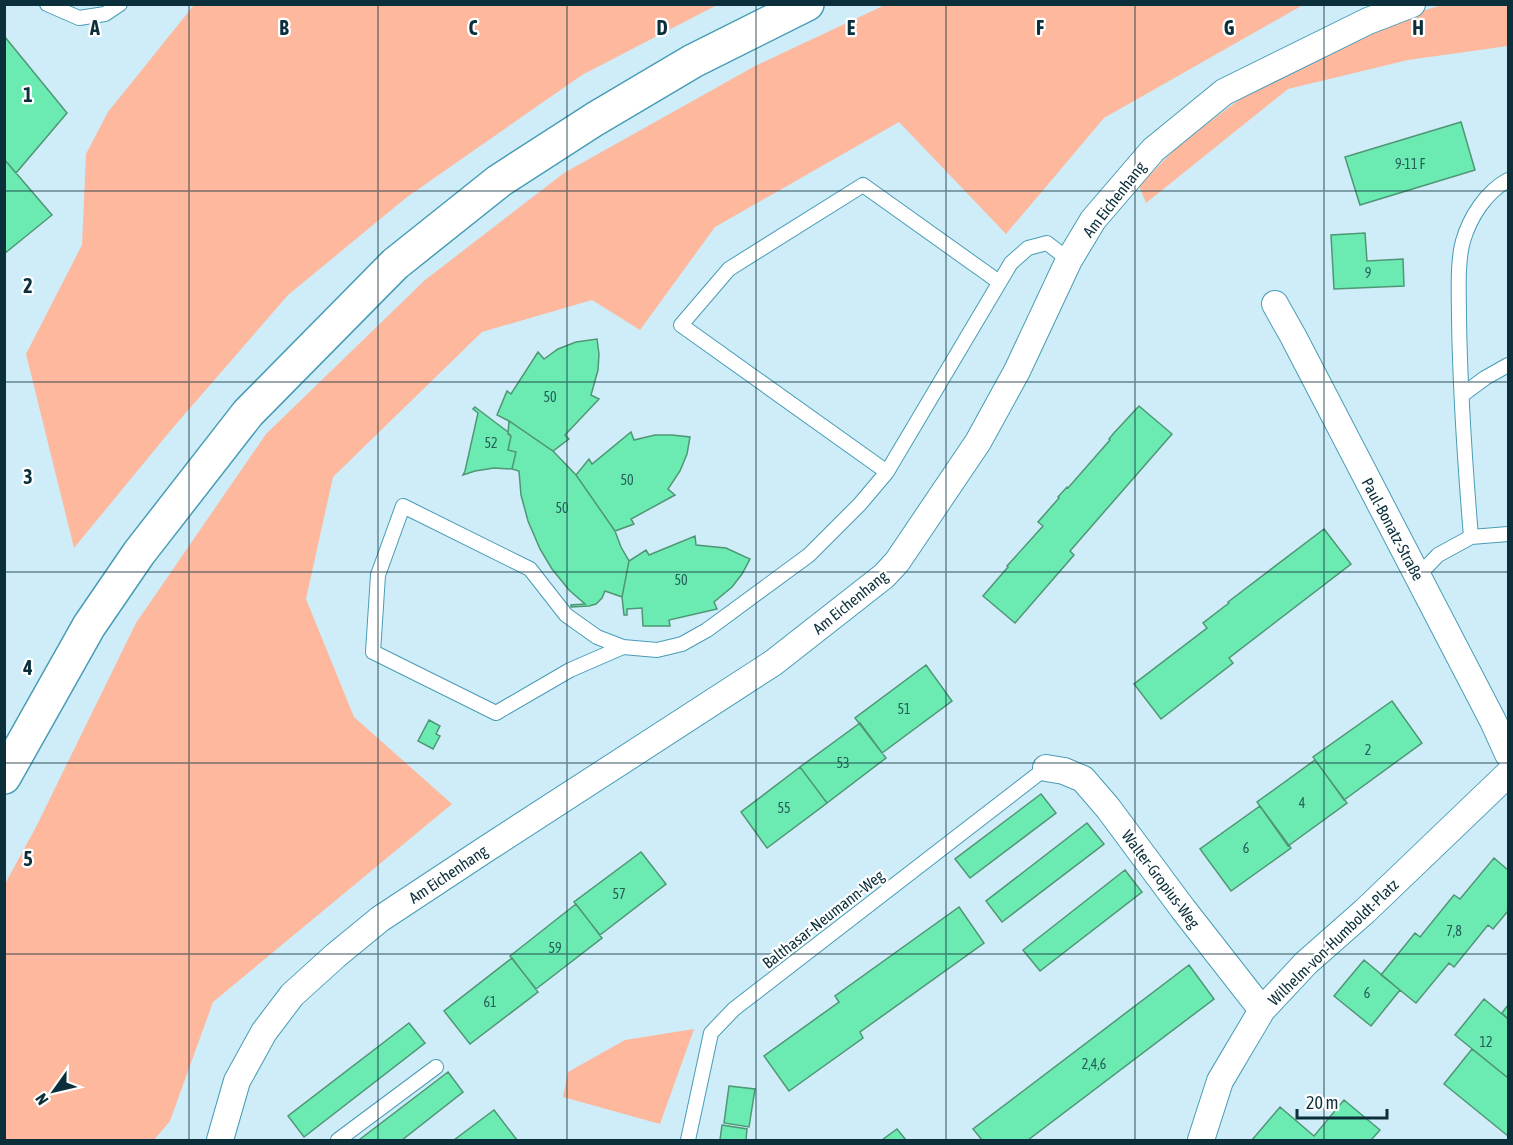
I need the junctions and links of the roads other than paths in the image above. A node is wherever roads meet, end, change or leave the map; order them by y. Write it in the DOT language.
graph roads {
  1 [pos="47,4"];
  2 [pos="120,4"];
  3 [pos="807,4"];
  4 [pos="1412,4"];
  5 [pos="1509,180"];
  6 [pos="1069,260"];
  7 [pos="999,282"];
  8 [pos="1275,304"];
  9 [pos="1509,365"];
  10 [pos="1462,396"];
  11 [pos="887,472"];
  12 [pos="1509,534"];
  13 [pos="1471,537"];
  14 [pos="1418,576"];
  15 [pos="623,647"];
  16 [pos="1509,754"];
  17 [pos="1046,768"];
  18 [pos="1509,774"];
  19 [pos="4,777"];
  20 [pos="1262,1010"];
  21 [pos="436,1067"];
  22 [pos="220,1140"];
  23 [pos="338,1140"];
  24 [pos="688,1140"];
  25 [pos="1200,1140"];
  1 -- 2 [label="lane"];
  3 -- 19 [label="main road"];
  4 -- 6 [label="street, Am Eichenhang"];
  5 -- 10 [label="lane"];
  6 -- 7 [label="lane"];
  6 -- 22 [label="street, Am Eichenhang"];
  7 -- 11 [label="lane"];
  7 -- 11 [label="lane"];
  8 -- 14 [label="street, Paul-Bonatz-Straße"];
  9 -- 10 [label="lane"];
  10 -- 13 [label="lane"];
  11 -- 15 [label="lane"];
  12 -- 13 [label="lane"];
  13 -- 14 [label="lane"];
  14 -- 16 [label="street, Paul-Bonatz-Straße"];
  15 -- 15 [label="lane"];
  17 -- 20 [label="street, Walter-Gropius-Weg"];
  17 -- 24 [label="lane, Balthasar-Neumann-Weg"];
  18 -- 20 [label="street, Wilhelm-von-Humboldt-Platz"];
  20 -- 25 [label="street, Wilhelm-von-Humboldt-Platz"];
  21 -- 23 [label="lane"];
}
